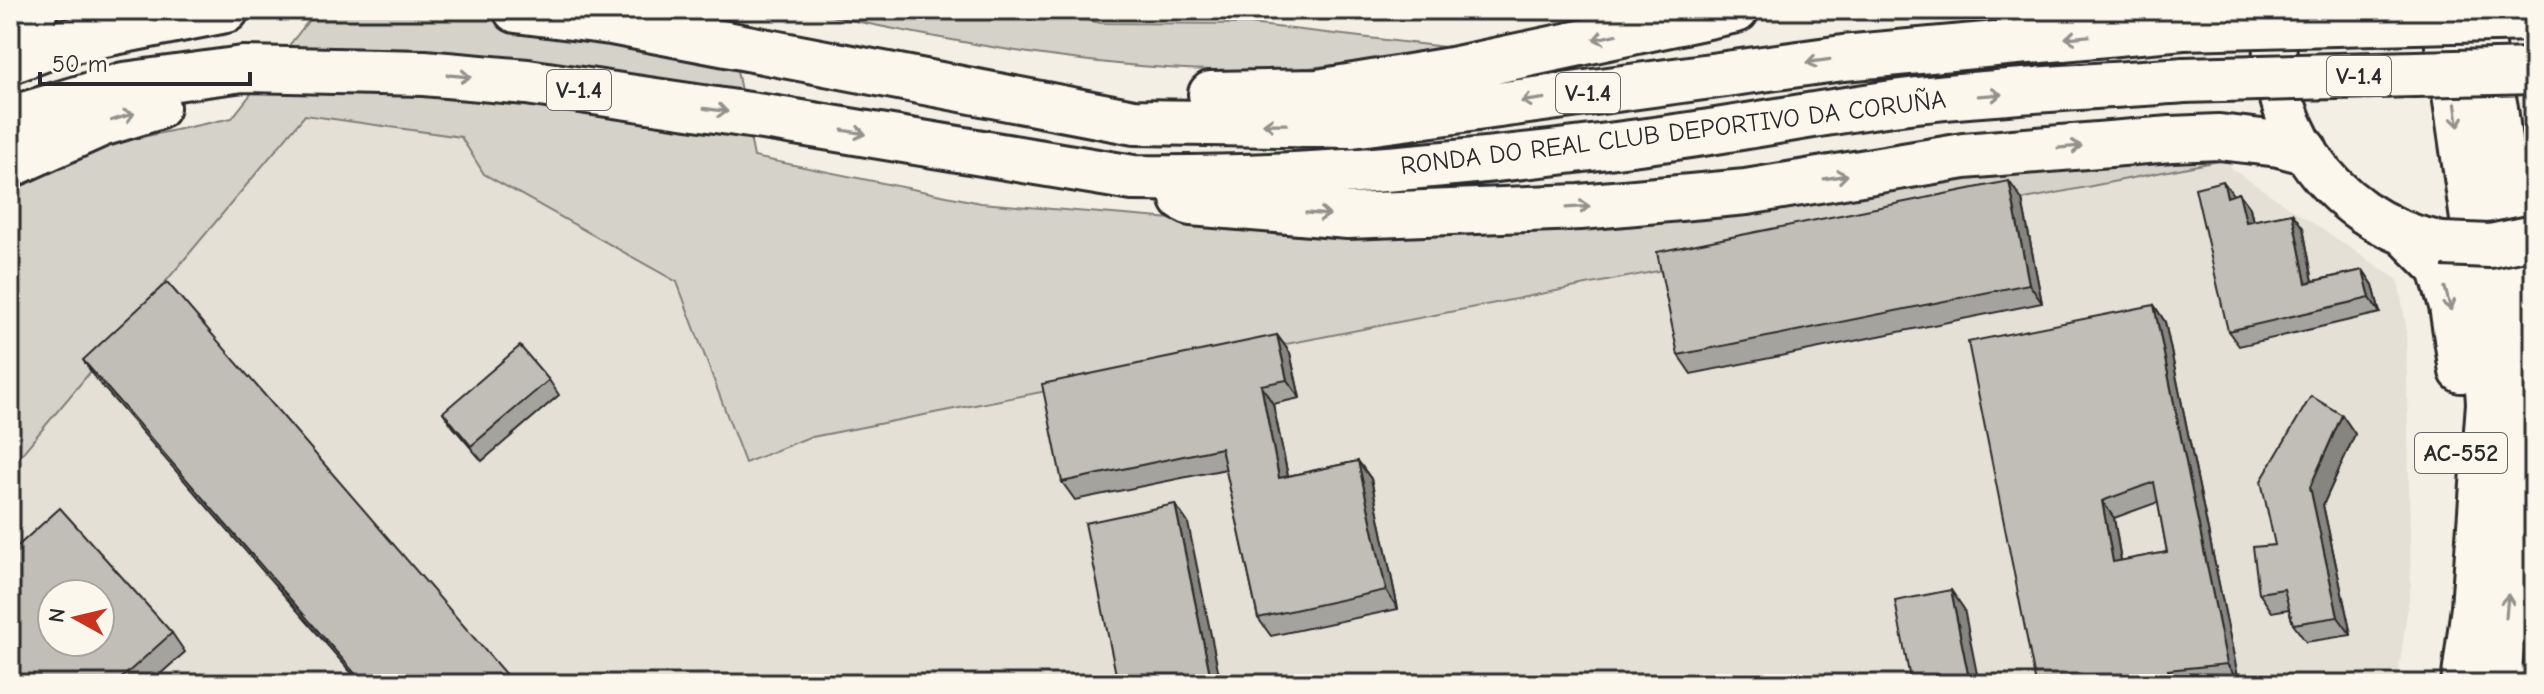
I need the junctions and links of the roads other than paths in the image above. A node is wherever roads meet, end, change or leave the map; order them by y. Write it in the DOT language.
graph roads {
  1 [pos="35,10"];
  2 [pos="226,10"];
  3 [pos="516,10"];
  4 [pos="1736,10"];
  5 [pos="2278,10"];
  6 [pos="2442,10"];
  7 [pos="2477,10"];
  8 [pos="10,15"];
  9 [pos="2534,18"];
  10 [pos="10,61"];
  11 [pos="2534,71"];
  12 [pos="381,72"];
  13 [pos="993,97"];
  14 [pos="10,119"];
  15 [pos="2305,151"];
  16 [pos="10,165"];
  17 [pos="1133,178"];
  18 [pos="2534,237"];
  19 [pos="2425,240"];
  20 [pos="2435,684"];
  21 [pos="2463,684"];
  22 [pos="2499,684"];
  1 -- 8 [label="highway"];
  2 -- 10 [label="highway"];
  3 -- 13 [label="highway, RONDA DO REAL CLUB DEPORTIVO DA CORUÑA / V-1.4"];
  4 -- 13 [label="highway, one-way"];
  5 -- 15 [label="main road"];
  6 -- 21 [label="main road, AC-552, one-way"];
  22 -- 7 [label="main road, AC-552, one-way"];
  9 -- 13 [label="highway, RONDA DO REAL CLUB DEPORTIVO DA CORUÑA / V-1.4, one-way, bridge"];
  17 -- 11 [label="highway, RONDA DO REAL CLUB DEPORTIVO DA CORUÑA / V-1.4, one-way, bridge"];
  12 -- 14 [label="highway, RONDA DO REAL CLUB DEPORTIVO DA CORUÑA / V-1.4"];
  16 -- 12 [label="highway, one-way"];
  12 -- 17 [label="highway, RONDA DO REAL CLUB DEPORTIVO DA CORUÑA / V-1.4, one-way"];
  17 -- 15 [label="highway, one-way"];
  15 -- 19 [label="main road"];
  18 -- 19 [label="main road, bridge"];
  19 -- 20 [label="main road, AC-552, one-way"];
}
